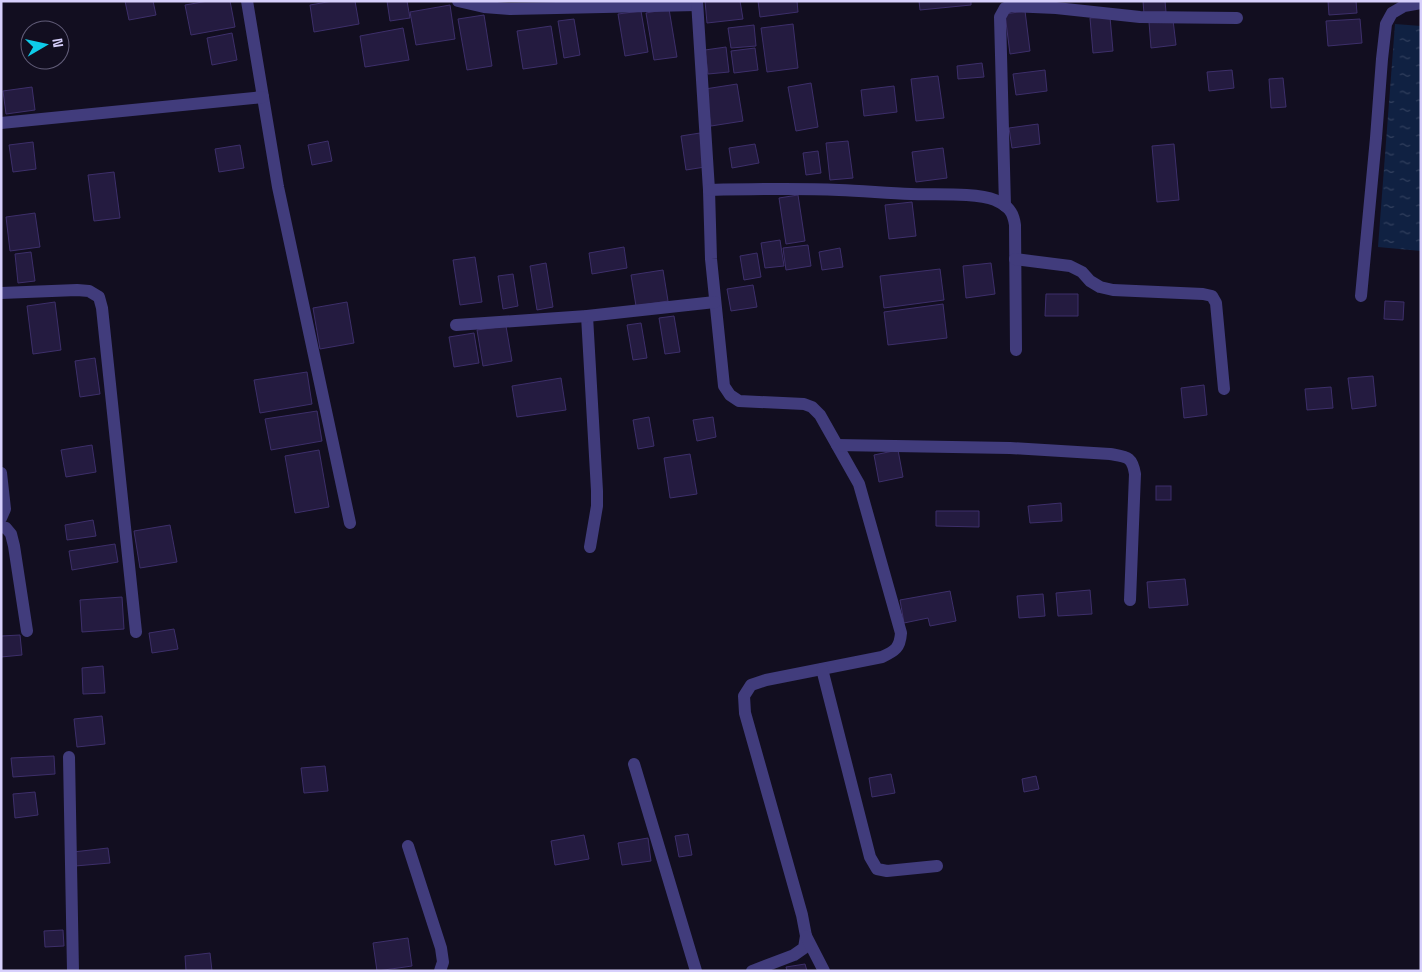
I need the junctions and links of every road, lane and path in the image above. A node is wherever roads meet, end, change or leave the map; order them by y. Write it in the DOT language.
graph roads {
  1 [pos="247,1"];
  2 [pos="458,1"];
  3 [pos="697,3"];
  4 [pos="1421,3"];
  5 [pos="1081,6"];
  6 [pos="1237,18"];
  7 [pos="263,97"];
  8 [pos="1,123"];
  9 [pos="709,190"];
  10 [pos="1005,206"];
  11 [pos="1015,259"];
  12 [pos="1,293"];
  13 [pos="1362,296"];
  14 [pos="715,302"];
  15 [pos="587,316"];
  16 [pos="456,325"];
  17 [pos="1016,350"];
  18 [pos="1224,389"];
  19 [pos="837,445"];
  20 [pos="1,473"];
  21 [pos="1,518"];
  22 [pos="350,523"];
  23 [pos="1,527"];
  24 [pos="590,547"];
  25 [pos="1130,600"];
  26 [pos="27,631"];
  27 [pos="136,632"];
  28 [pos="822,669"];
  29 [pos="69,757"];
  30 [pos="634,764"];
  31 [pos="408,846"];
  32 [pos="937,866"];
  33 [pos="806,936"];
  34 [pos="73,971"];
  35 [pos="440,971"];
  36 [pos="696,971"];
  37 [pos="752,971"];
  38 [pos="824,971"];
  1 -- 7 [label="street"];
  2 -- 3 [label="street"];
  3 -- 9 [label="street"];
  4 -- 13 [label="street"];
  5 -- 6 [label="street"];
  5 -- 10 [label="street"];
  7 -- 8 [label="street"];
  7 -- 22 [label="street"];
  9 -- 10 [label="street"];
  9 -- 14 [label="street"];
  10 -- 11 [label="street"];
  11 -- 17 [label="street"];
  11 -- 18 [label="street"];
  12 -- 27 [label="street"];
  14 -- 15 [label="street"];
  14 -- 19 [label="street"];
  15 -- 16 [label="street"];
  15 -- 24 [label="street"];
  19 -- 25 [label="street"];
  19 -- 28 [label="street"];
  20 -- 21 [label="street"];
  23 -- 26 [label="street"];
  28 -- 32 [label="street"];
  28 -- 33 [label="street"];
  29 -- 34 [label="street"];
  30 -- 36 [label="street"];
  31 -- 35 [label="street"];
  33 -- 37 [label="street"];
  33 -- 38 [label="street"];
}
